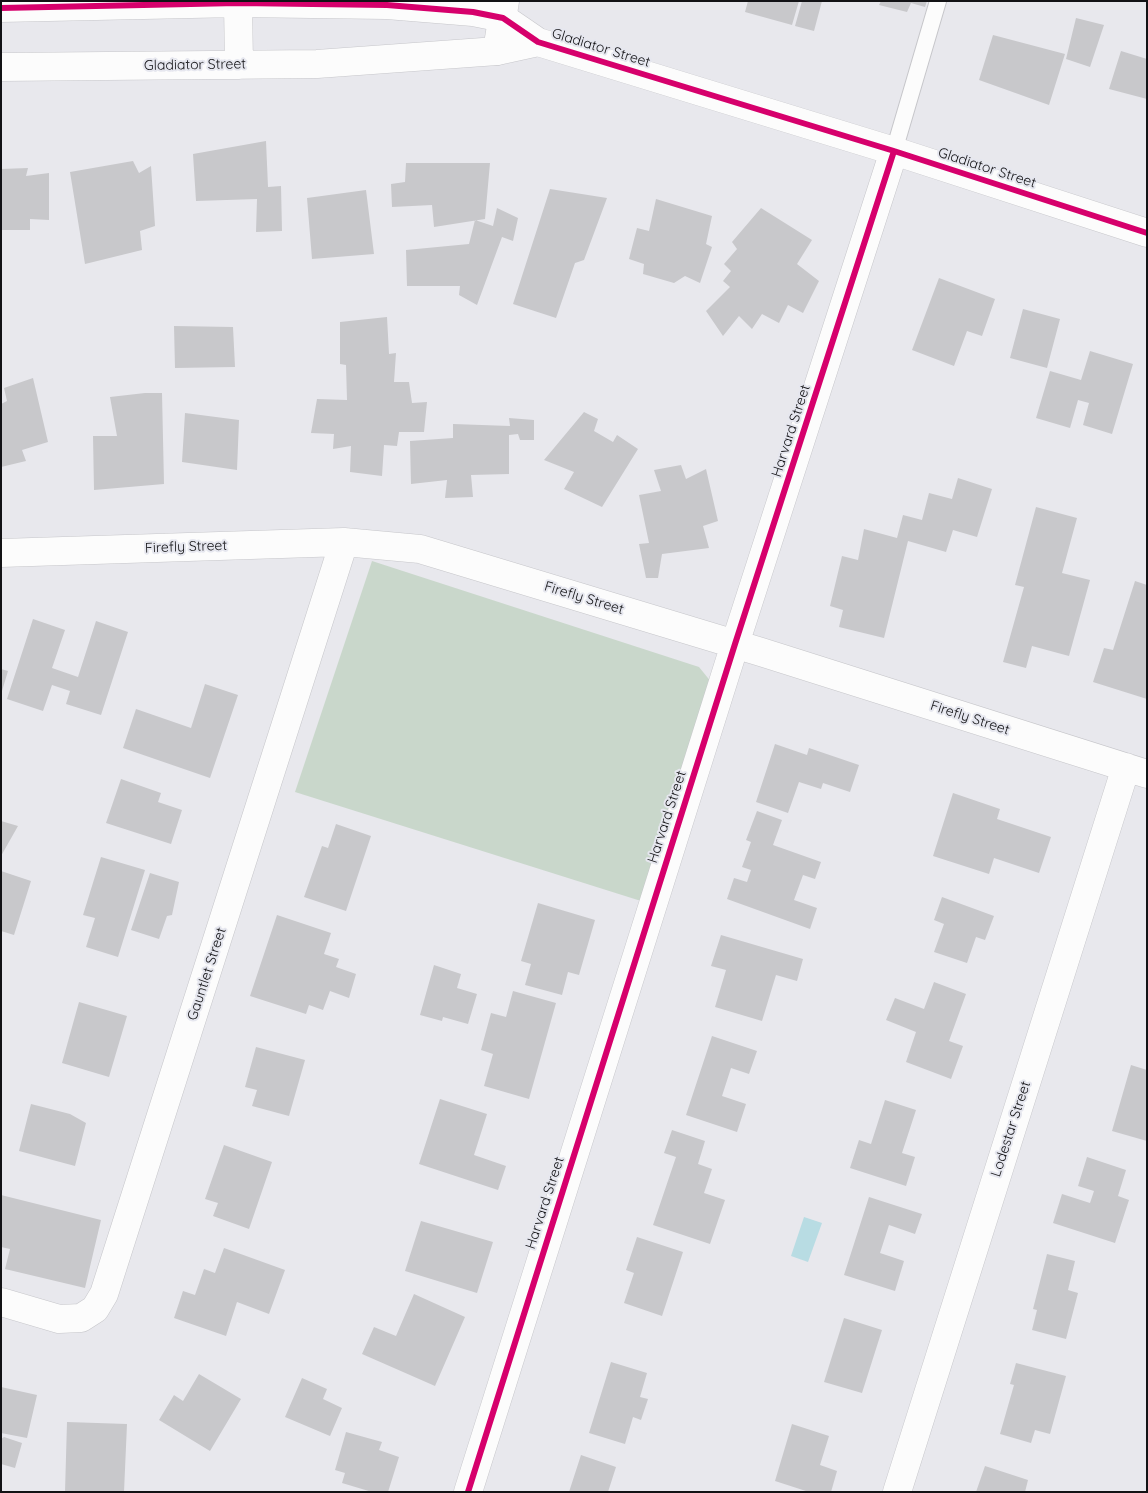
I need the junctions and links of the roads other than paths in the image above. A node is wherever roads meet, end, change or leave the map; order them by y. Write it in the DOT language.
graph roads {
  1 [pos="938,1"];
  2 [pos="168,3"];
  3 [pos="238,3"];
  4 [pos="1,8"];
  5 [pos="504,10"];
  6 [pos="538,42"];
  7 [pos="497,51"];
  8 [pos="238,65"];
  9 [pos="1,67"];
  10 [pos="894,151"];
  11 [pos="1147,234"];
  12 [pos="344,542"];
  13 [pos="1,553"];
  14 [pos="735,644"];
  15 [pos="1136,770"];
  16 [pos="1,1302"];
  17 [pos="468,1492"];
  18 [pos="897,1492"];
  1 -- 10 [label="lane"];
  2 -- 3 [label="street, Gladiator Street"];
  2 -- 4 [label="street, Gladiator Street"];
  3 -- 5 [label="street, Gladiator Street"];
  3 -- 8 [label="street"];
  5 -- 6 [label="street, Gladiator Street"];
  5 -- 7 [label="street"];
  6 -- 7 [label="street, Gladiator Street"];
  6 -- 10 [label="street, Gladiator Street"];
  7 -- 8 [label="street, Gladiator Street"];
  8 -- 9 [label="street, Gladiator Street"];
  10 -- 11 [label="street, Gladiator Street"];
  10 -- 14 [label="street, Harvard Street"];
  12 -- 13 [label="street, Firefly Street"];
  12 -- 14 [label="street, Firefly Street"];
  12 -- 16 [label="street, Gauntlet Street"];
  14 -- 15 [label="street, Firefly Street"];
  14 -- 17 [label="street, Harvard Street"];
  15 -- 18 [label="street, Lodestar Street"];
}
